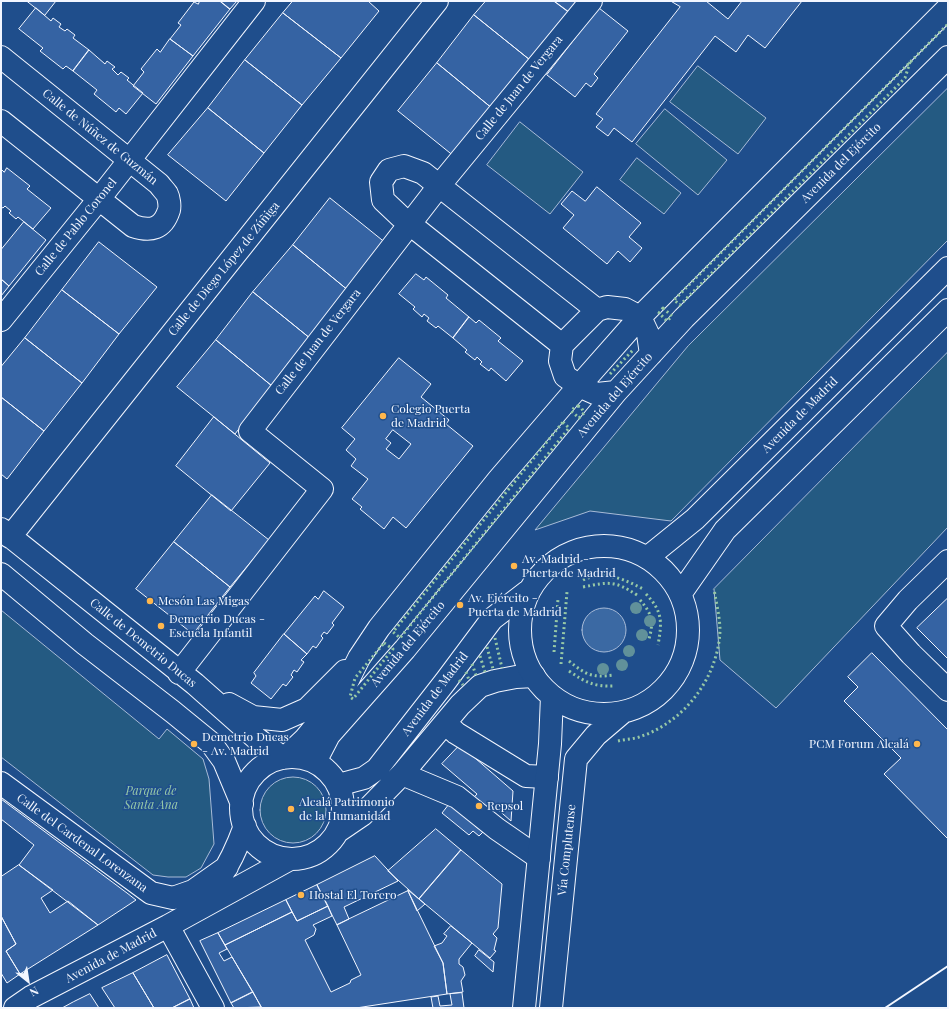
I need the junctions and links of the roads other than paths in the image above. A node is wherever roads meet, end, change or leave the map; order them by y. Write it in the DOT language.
graph roads {
  1 [pos="254,1"];
  2 [pos="437,1"];
  3 [pos="591,1"];
  4 [pos="948,8"];
  5 [pos="1,57"];
  6 [pos="948,57"];
  7 [pos="1,121"];
  8 [pos="129,160"];
  9 [pos="439,186"];
  10 [pos="99,199"];
  11 [pos="410,224"];
  12 [pos="948,268"];
  13 [pos="597,310"];
  14 [pos="948,310"];
  15 [pos="640,317"];
  16 [pos="1,320"];
  17 [pos="562,345"];
  18 [pos="651,354"];
  19 [pos="578,386"];
  20 [pos="616,392"];
  21 [pos="6,533"];
  22 [pos="648,557"];
  23 [pos="948,561"];
  24 [pos="1,574"];
  25 [pos="527,592"];
  26 [pos="681,593"];
  27 [pos="359,658"];
  28 [pos="534,676"];
  29 [pos="187,679"];
  30 [pos="948,690"];
  31 [pos="552,696"];
  32 [pos="623,712"];
  33 [pos="445,723"];
  34 [pos="285,758"];
  35 [pos="315,762"];
  36 [pos="402,774"];
  37 [pos="547,777"];
  38 [pos="1,783"];
  39 [pos="338,785"];
  40 [pos="242,804"];
  41 [pos="245,826"];
  42 [pos="337,832"];
  43 [pos="539,858"];
  44 [pos="290,859"];
  45 [pos="228,867"];
  46 [pos="187,916"];
  47 [pos="168,926"];
  48 [pos="15,1008"];
  49 [pos="212,1008"];
  50 [pos="524,1008"];
  51 [pos="551,1008"];
  1 -- 8 [label="street, Calle de Pablo Coronel"];
  2 -- 21 [label="street, Calle de Diego López de Zúñiga"];
  3 -- 9 [label="street, Calle de Juan de Vergara"];
  4 -- 15 [label="street"];
  5 -- 8 [label="street, Calle de Núñez de Guzmán"];
  6 -- 18 [label="street, Avenida del Ejército"];
  7 -- 10 [label="street, Calle de Núñez de Guzmán"];
  8 -- 10 [label="street, Calle de Pablo Coronel"];
  8 -- 10 [label="street, Calle de Núñez de Guzmán"];
  9 -- 11 [label="street, Calle de Juan de Vergara"];
  9 -- 11 [label="street"];
  9 -- 13 [label="street"];
  10 -- 16 [label="street, Calle de Pablo Coronel"];
  11 -- 17 [label="street"];
  11 -- 29 [label="street, Calle de Juan de Vergara"];
  12 -- 22 [label="street, Avenida de Madrid"];
  13 -- 15 [label="street"];
  13 -- 17 [label="street"];
  14 -- 26 [label="street"];
  15 -- 18 [label="street"];
  15 -- 19 [label="street"];
  17 -- 19 [label="street"];
  18 -- 20 [label="street, Avenida del Ejército"];
  19 -- 20 [label="street"];
  19 -- 27 [label="street"];
  20 -- 35 [label="street, Avenida del Ejército"];
  21 -- 29 [label="street, Calle de Demetrio Ducas"];
  22 -- 25 [label="street"];
  22 -- 26 [label="street"];
  23 -- 30 [label="street"];
  24 -- 40 [label="street"];
  25 -- 28 [label="street"];
  25 -- 39 [label="street, Avenida de Madrid"];
  26 -- 32 [label="street"];
  27 -- 29 [label="street"];
  27 -- 34 [label="street"];
  28 -- 31 [label="street"];
  28 -- 33 [label="street, Avenida de Madrid"];
  29 -- 34 [label="street, Calle de Demetrio Ducas"];
  31 -- 32 [label="street"];
  31 -- 37 [label="street"];
  32 -- 51 [label="street, Vía Complutense"];
  33 -- 36 [label="street, Avenida de Madrid"];
  33 -- 37 [label="street"];
  34 -- 35 [label="street"];
  34 -- 40 [label="street"];
  35 -- 39 [label="street"];
  36 -- 42 [label="street, Avenida de Madrid"];
  36 -- 43 [label="street"];
  37 -- 43 [label="street"];
  38 -- 45 [label="street, Calle del Cardenal Lorenzana"];
  39 -- 42 [label="street"];
  40 -- 41 [label="street"];
  41 -- 44 [label="street"];
  41 -- 45 [label="street, Avenida de Madrid"];
  42 -- 44 [label="street"];
  43 -- 50 [label="street"];
  44 -- 46 [label="street, Avenida de Madrid"];
  45 -- 46 [label="street, Avenida de Madrid"];
  46 -- 47 [label="street, Avenida de Madrid"];
  47 -- 48 [label="street, Avenida de Madrid"];
  47 -- 49 [label="street"];
}
